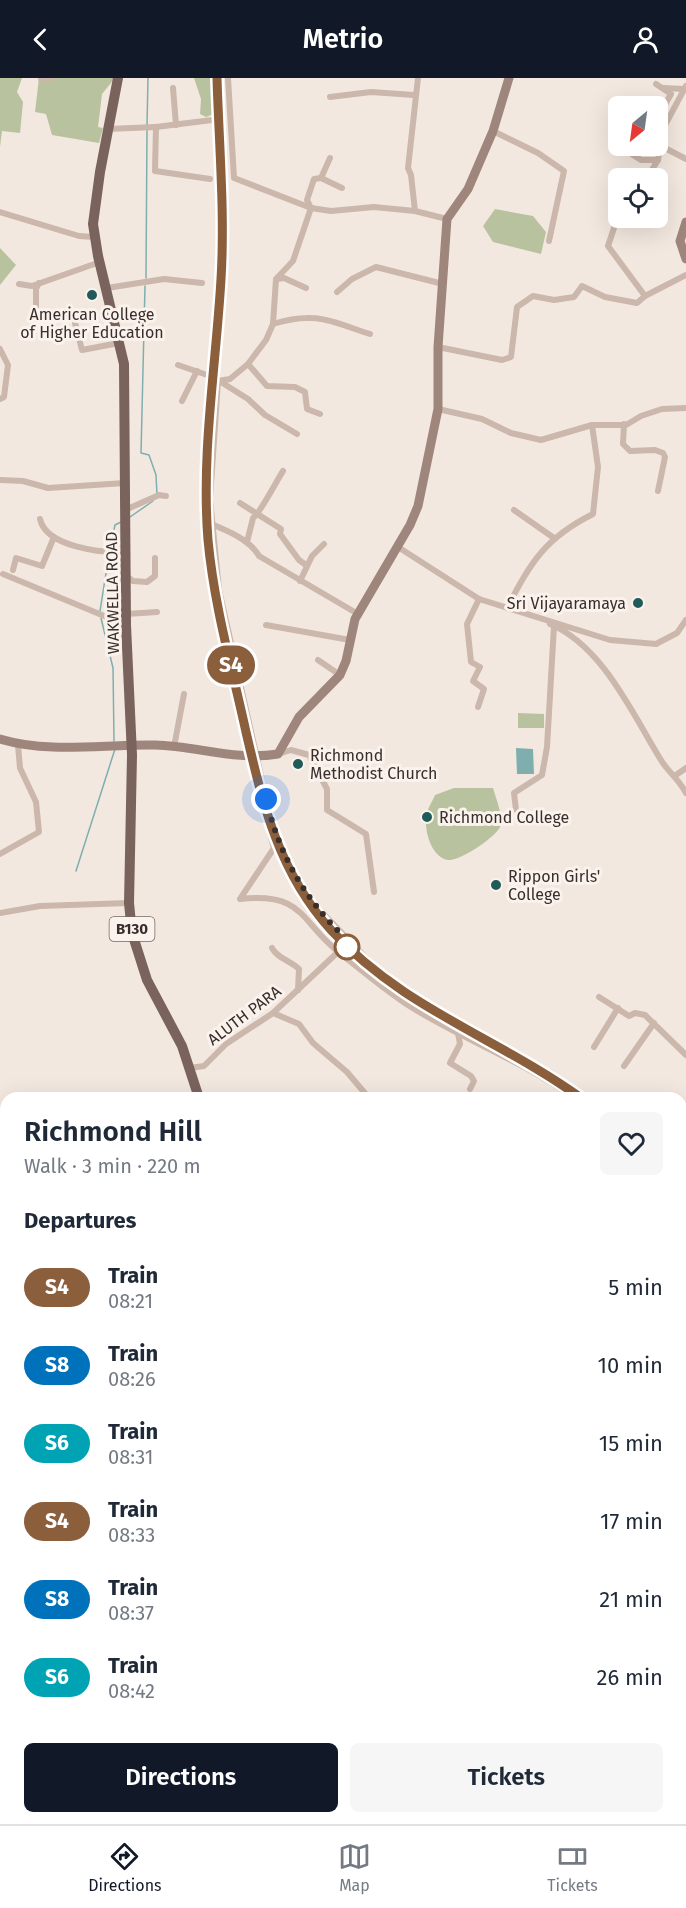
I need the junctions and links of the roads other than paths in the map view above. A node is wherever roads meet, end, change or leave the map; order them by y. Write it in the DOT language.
graph roads {
  1 [pos="51,78"];
  2 [pos="118,78"];
  3 [pos="228,78"];
  4 [pos="418,78"];
  5 [pos="508,78"];
  6 [pos="41,79"];
  7 [pos="656,84"];
  8 [pos="173,88"];
  9 [pos="663,88"];
  10 [pos="685,88"];
  11 [pos="414,95"];
  12 [pos="330,97"];
  13 [pos="668,99"];
  14 [pos="212,120"];
  15 [pos="668,120"];
  16 [pos="176,125"];
  17 [pos="156,127"];
  18 [pos="107,129"];
  19 [pos="493,131"];
  20 [pos="668,150"];
  21 [pos="635,156"];
  22 [pos="659,156"];
  23 [pos="330,158"];
  24 [pos="686,159"];
  25 [pos="658,160"];
  26 [pos="653,168"];
  27 [pos="321,178"];
  28 [pos="210,179"];
  29 [pos="342,188"];
  30 [pos="311,208"];
  31 [pos="416,211"];
  32 [pos="0,212"];
  33 [pos="447,219"];
  34 [pos="686,222"];
  35 [pos="614,228"];
  36 [pos="94,237"];
  37 [pos="549,241"];
  38 [pos="686,259"];
  39 [pos="100,262"];
  40 [pos="686,275"];
  41 [pos="276,279"];
  42 [pos="39,283"];
  43 [pos="202,283"];
  44 [pos="19,284"];
  45 [pos="443,284"];
  46 [pos="107,288"];
  47 [pos="306,288"];
  48 [pos="337,292"];
  49 [pos="645,296"];
  50 [pos="36,308"];
  51 [pos="74,319"];
  52 [pos="273,324"];
  53 [pos="370,334"];
  54 [pos="120,343"];
  55 [pos="438,347"];
  56 [pos="0,349"];
  57 [pos="248,364"];
  58 [pos="178,365"];
  59 [pos="197,371"];
  60 [pos="218,381"];
  61 [pos="0,399"];
  62 [pos="182,401"];
  63 [pos="686,408"];
  64 [pos="438,409"];
  65 [pos="320,414"];
  66 [pos="624,424"];
  67 [pos="592,425"];
  68 [pos="297,434"];
  69 [pos="283,471"];
  70 [pos="0,480"];
  71 [pos="125,483"];
  72 [pos="658,491"];
  73 [pos="160,496"];
  74 [pos="240,503"];
  75 [pos="125,510"];
  76 [pos="514,510"];
  77 [pos="258,515"];
  78 [pos="40,519"];
  79 [pos="211,524"];
  80 [pos="54,537"];
  81 [pos="554,538"];
  82 [pos="247,542"];
  83 [pos="324,544"];
  84 [pos="398,547"];
  85 [pos="116,552"];
  86 [pos="155,558"];
  87 [pos="306,565"];
  88 [pos="13,570"];
  89 [pos="3,574"];
  90 [pos="126,575"];
  91 [pos="300,581"];
  92 [pos="480,599"];
  93 [pos="507,608"];
  94 [pos="516,611"];
  95 [pos="157,612"];
  96 [pos="358,614"];
  97 [pos="126,620"];
  98 [pos="686,620"];
  99 [pos="266,625"];
  100 [pos="554,626"];
  101 [pos="350,640"];
  102 [pos="318,660"];
  103 [pos="340,675"];
  104 [pos="184,694"];
  105 [pos="478,707"];
  106 [pos="0,739"];
  107 [pos="18,745"];
  108 [pos="131,746"];
  109 [pos="174,747"];
  110 [pos="278,754"];
  111 [pos="253,758"];
  112 [pos="686,768"];
  113 [pos="676,775"];
  114 [pos="686,793"];
  115 [pos="516,810"];
  116 [pos="0,854"];
  117 [pos="375,892"];
  118 [pos="129,903"];
  119 [pos="0,913"];
  120 [pos="272,948"];
  121 [pos="338,952"];
  122 [pos="298,990"];
  123 [pos="599,997"];
  124 [pos="618,1008"];
  125 [pos="273,1013"];
  126 [pos="654,1023"];
  127 [pos="458,1033"];
  128 [pos="594,1047"];
  129 [pos="686,1054"];
  130 [pos="624,1066"];
  131 [pos="190,1068"];
  132 [pos="470,1089"];
  133 [pos="197,1092"];
  134 [pos="364,1092"];
  135 [pos="565,1092"];
  136 [pos="577,1092"];
  1 -- 6 [label="street"];
  2 -- 18 [label="main road, WAKWELLA ROAD / B130"];
  3 -- 30 [label="street"];
  4 -- 11 [label="street"];
  5 -- 19 [label="street"];
  7 -- 9 [label="street"];
  8 -- 16 [label="street"];
  9 -- 10 [label="street"];
  9 -- 13 [label="street"];
  10 -- 15 [label="street"];
  11 -- 12 [label="street"];
  11 -- 31 [label="street"];
  14 -- 16 [label="street"];
  16 -- 17 [label="street"];
  17 -- 18 [label="street"];
  17 -- 28 [label="street"];
  18 -- 36 [label="main road, WAKWELLA ROAD / B130"];
  19 -- 33 [label="street"];
  19 -- 37 [label="street"];
  20 -- 24 [label="street"];
  21 -- 25 [label="street"];
  22 -- 25 [label="street"];
  23 -- 27 [label="street"];
  25 -- 26 [label="street"];
  27 -- 29 [label="street"];
  27 -- 30 [label="street"];
  30 -- 31 [label="street"];
  30 -- 41 [label="street"];
  31 -- 33 [label="street"];
  32 -- 36 [label="street"];
  33 -- 45 [label="street"];
  34 -- 38 [label="street"];
  35 -- 49 [label="street"];
  36 -- 39 [label="main road, WAKWELLA ROAD / B130"];
  39 -- 42 [label="street"];
  39 -- 46 [label="main road, WAKWELLA ROAD / B130"];
  40 -- 49 [label="street"];
  41 -- 47 [label="street"];
  41 -- 52 [label="street"];
  42 -- 44 [label="street"];
  42 -- 50 [label="street"];
  43 -- 46 [label="street"];
  45 -- 48 [label="street"];
  45 -- 55 [label="street"];
  46 -- 54 [label="main road, WAKWELLA ROAD / B130"];
  49 -- 55 [label="street"];
  51 -- 54 [label="street"];
  52 -- 53 [label="street"];
  52 -- 57 [label="street"];
  54 -- 71 [label="main road, WAKWELLA ROAD / B130"];
  55 -- 64 [label="street"];
  56 -- 61 [label="street"];
  57 -- 60 [label="street"];
  57 -- 65 [label="street"];
  58 -- 59 [label="street"];
  59 -- 60 [label="street"];
  59 -- 62 [label="street"];
  60 -- 68 [label="street"];
  60 -- 79 [label="street"];
  63 -- 66 [label="street"];
  64 -- 67 [label="street"];
  64 -- 84 [label="street"];
  66 -- 67 [label="street"];
  66 -- 72 [label="street"];
  67 -- 81 [label="street"];
  69 -- 77 [label="street"];
  70 -- 71 [label="street"];
  71 -- 75 [label="main road, WAKWELLA ROAD / B130"];
  73 -- 75 [label="street"];
  74 -- 77 [label="street"];
  75 -- 85 [label="main road, WAKWELLA ROAD / B130"];
  76 -- 81 [label="street"];
  77 -- 82 [label="street"];
  77 -- 87 [label="street"];
  78 -- 80 [label="street"];
  79 -- 82 [label="street"];
  79 -- 111 [label="street"];
  80 -- 85 [label="street"];
  80 -- 88 [label="street"];
  81 -- 93 [label="street"];
  82 -- 91 [label="street"];
  83 -- 87 [label="street"];
  84 -- 92 [label="street"];
  84 -- 96 [label="street"];
  85 -- 90 [label="main road, WAKWELLA ROAD / B130"];
  86 -- 90 [label="street"];
  87 -- 91 [label="street"];
  89 -- 97 [label="street"];
  90 -- 97 [label="main road, WAKWELLA ROAD / B130"];
  91 -- 96 [label="street"];
  92 -- 93 [label="street"];
  92 -- 105 [label="street"];
  93 -- 94 [label="street"];
  94 -- 98 [label="street"];
  94 -- 100 [label="street"];
  95 -- 97 [label="street"];
  96 -- 101 [label="street"];
  97 -- 108 [label="main road, WAKWELLA ROAD / B130"];
  99 -- 101 [label="street"];
  100 -- 113 [label="street"];
  100 -- 115 [label="street"];
  101 -- 103 [label="street"];
  102 -- 103 [label="street"];
  103 -- 110 [label="street"];
  104 -- 109 [label="street"];
  106 -- 107 [label="street"];
  107 -- 108 [label="street"];
  107 -- 116 [label="street"];
  108 -- 109 [label="street"];
  108 -- 118 [label="main road, WAKWELLA ROAD / B130"];
  109 -- 111 [label="street"];
  110 -- 111 [label="street"];
  110 -- 117 [label="street"];
  111 -- 121 [label="street"];
  111 -- 136 [label="street"];
  112 -- 113 [label="street"];
  113 -- 114 [label="street"];
  118 -- 119 [label="street"];
  118 -- 131 [label="main road, WAKWELLA ROAD / B130"];
  120 -- 122 [label="street"];
  121 -- 122 [label="street, ALUTH PARA"];
  121 -- 127 [label="street"];
  122 -- 125 [label="street, ALUTH PARA"];
  123 -- 124 [label="street"];
  124 -- 126 [label="street"];
  124 -- 128 [label="street"];
  125 -- 131 [label="street, ALUTH PARA"];
  125 -- 134 [label="street"];
  126 -- 129 [label="street"];
  126 -- 130 [label="street"];
  127 -- 132 [label="street"];
  127 -- 135 [label="street"];
  131 -- 133 [label="main road, WAKWELLA ROAD / B130"];
}
